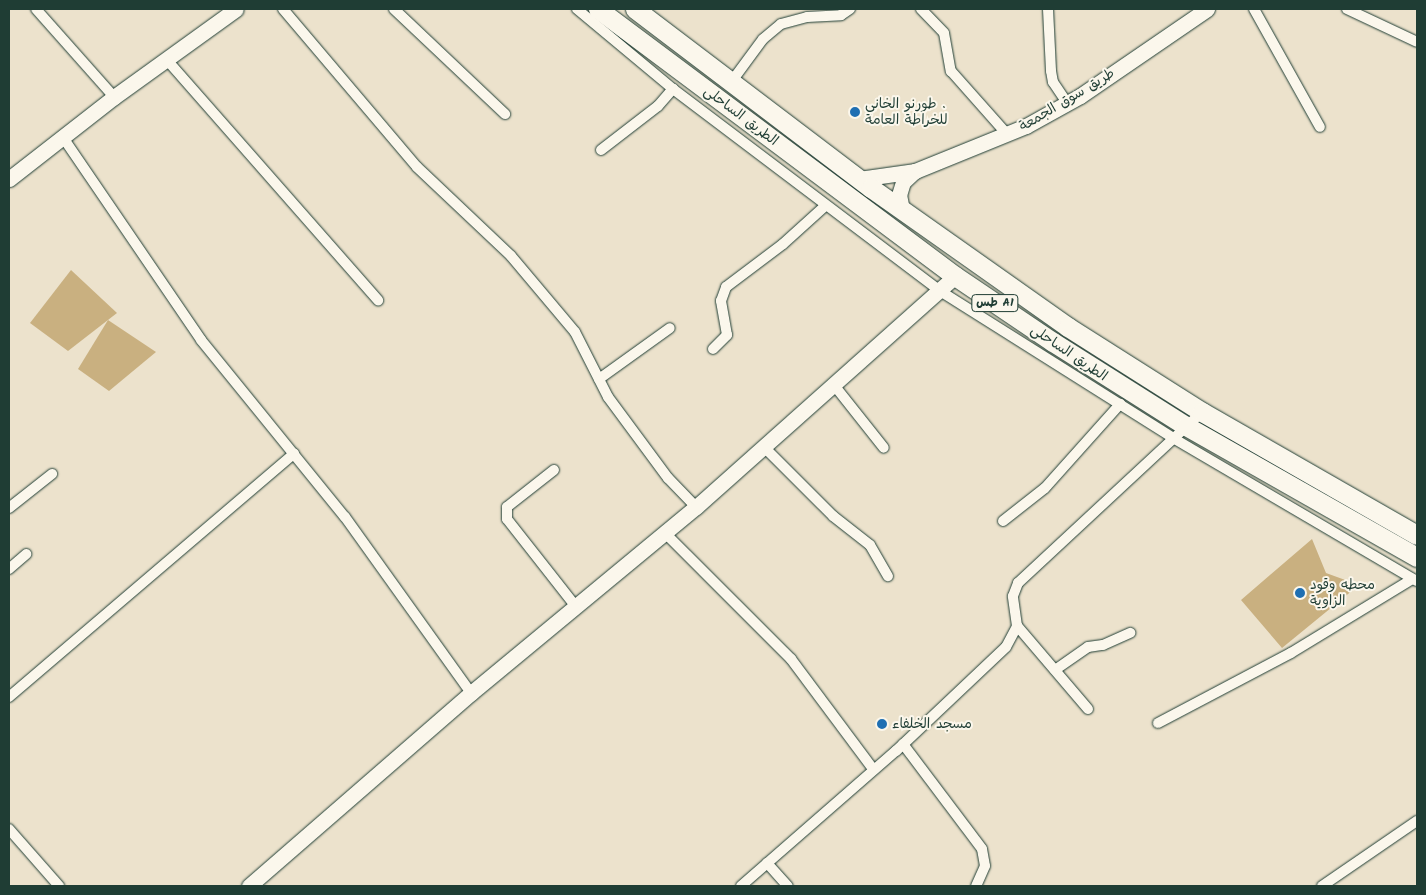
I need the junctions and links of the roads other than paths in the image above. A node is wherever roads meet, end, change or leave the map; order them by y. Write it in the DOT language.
graph roads {
  1 [pos="36,9"];
  2 [pos="236,9"];
  3 [pos="283,9"];
  4 [pos="394,9"];
  5 [pos="577,9"];
  6 [pos="598,9"];
  7 [pos="634,9"];
  8 [pos="850,9"];
  9 [pos="921,9"];
  10 [pos="1048,9"];
  11 [pos="1207,9"];
  12 [pos="1254,9"];
  13 [pos="1347,9"];
  14 [pos="1417,42"];
  15 [pos="167,60"];
  16 [pos="732,81"];
  17 [pos="673,89"];
  18 [pos="114,96"];
  19 [pos="1067,103"];
  20 [pos="505,114"];
  21 [pos="1320,127"];
  22 [pos="1007,134"];
  23 [pos="62,136"];
  24 [pos="601,150"];
  25 [pos="915,171"];
  26 [pos="9,179"];
  27 [pos="859,179"];
  28 [pos="825,206"];
  29 [pos="902,210"];
  30 [pos="955,276"];
  31 [pos="940,291"];
  32 [pos="378,300"];
  33 [pos="670,328"];
  34 [pos="713,349"];
  35 [pos="598,379"];
  36 [pos="834,385"];
  37 [pos="1120,404"];
  38 [pos="1202,412"];
  39 [pos="1180,432"];
  40 [pos="764,447"];
  41 [pos="884,448"];
  42 [pos="294,454"];
  43 [pos="554,470"];
  44 [pos="52,474"];
  45 [pos="696,507"];
  46 [pos="9,508"];
  47 [pos="1003,521"];
  48 [pos="665,534"];
  49 [pos="1417,535"];
  50 [pos="26,554"];
  51 [pos="1417,557"];
  52 [pos="9,569"];
  53 [pos="888,576"];
  54 [pos="1415,580"];
  55 [pos="576,608"];
  56 [pos="1017,626"];
  57 [pos="1130,632"];
  58 [pos="1055,670"];
  59 [pos="471,693"];
  60 [pos="9,697"];
  61 [pos="1088,709"];
  62 [pos="1158,723"];
  63 [pos="903,744"];
  64 [pos="873,769"];
  65 [pos="1417,822"];
  66 [pos="9,829"];
  67 [pos="767,863"];
  68 [pos="59,886"];
  69 [pos="249,886"];
  70 [pos="741,886"];
  71 [pos="788,886"];
  72 [pos="976,886"];
  73 [pos="1322,886"];
  1 -- 18 [label="street"];
  2 -- 15 [label="street"];
  3 -- 35 [label="street"];
  4 -- 20 [label="street"];
  5 -- 17 [label="street"];
  6 -- 30 [label="highway, الطريق الساحلى / طس A1"];
  7 -- 16 [label="highway, الطريق الساحلى / طس A1"];
  8 -- 16 [label="street"];
  9 -- 22 [label="street"];
  10 -- 19 [label="street"];
  11 -- 19 [label="street, طريق سوق الجمعة"];
  12 -- 21 [label="street"];
  13 -- 14 [label="street"];
  15 -- 18 [label="street"];
  15 -- 32 [label="street"];
  16 -- 27 [label="highway, الطريق الساحلى / طس A1"];
  17 -- 24 [label="street"];
  17 -- 28 [label="street"];
  18 -- 23 [label="street"];
  19 -- 22 [label="street, طريق سوق الجمعة"];
  22 -- 25 [label="street, طريق سوق الجمعة"];
  23 -- 26 [label="street"];
  23 -- 42 [label="street"];
  25 -- 27 [label="street, طريق سوق الجمعة"];
  25 -- 29 [label="street, طريق سوق الجمعة"];
  27 -- 29 [label="highway, الطريق الساحلى / طس A1"];
  28 -- 31 [label="street"];
  28 -- 34 [label="street"];
  29 -- 38 [label="highway, الطريق الساحلى / طس A1"];
  30 -- 31 [label="street"];
  30 -- 39 [label="highway, الطريق الساحلى / طس A1"];
  31 -- 36 [label="street"];
  31 -- 37 [label="street"];
  33 -- 35 [label="street"];
  35 -- 45 [label="street"];
  36 -- 40 [label="street"];
  36 -- 41 [label="street"];
  37 -- 39 [label="street"];
  37 -- 47 [label="street"];
  38 -- 39 [label="street"];
  38 -- 49 [label="highway, الطريق الساحلى / طس A1"];
  39 -- 51 [label="highway, الطريق الساحلى / طس A1"];
  39 -- 54 [label="street"];
  39 -- 56 [label="street"];
  40 -- 45 [label="street"];
  40 -- 53 [label="street"];
  42 -- 59 [label="street"];
  42 -- 60 [label="street"];
  43 -- 55 [label="street"];
  44 -- 46 [label="street"];
  45 -- 48 [label="street"];
  48 -- 55 [label="street"];
  48 -- 64 [label="street"];
  50 -- 52 [label="street"];
  54 -- 62 [label="street"];
  55 -- 59 [label="street"];
  56 -- 58 [label="street"];
  56 -- 63 [label="street"];
  57 -- 58 [label="street"];
  58 -- 61 [label="street"];
  59 -- 69 [label="street"];
  63 -- 64 [label="street"];
  63 -- 72 [label="street"];
  64 -- 67 [label="street"];
  65 -- 73 [label="street"];
  66 -- 68 [label="street"];
  67 -- 70 [label="street"];
  67 -- 71 [label="street"];
}
